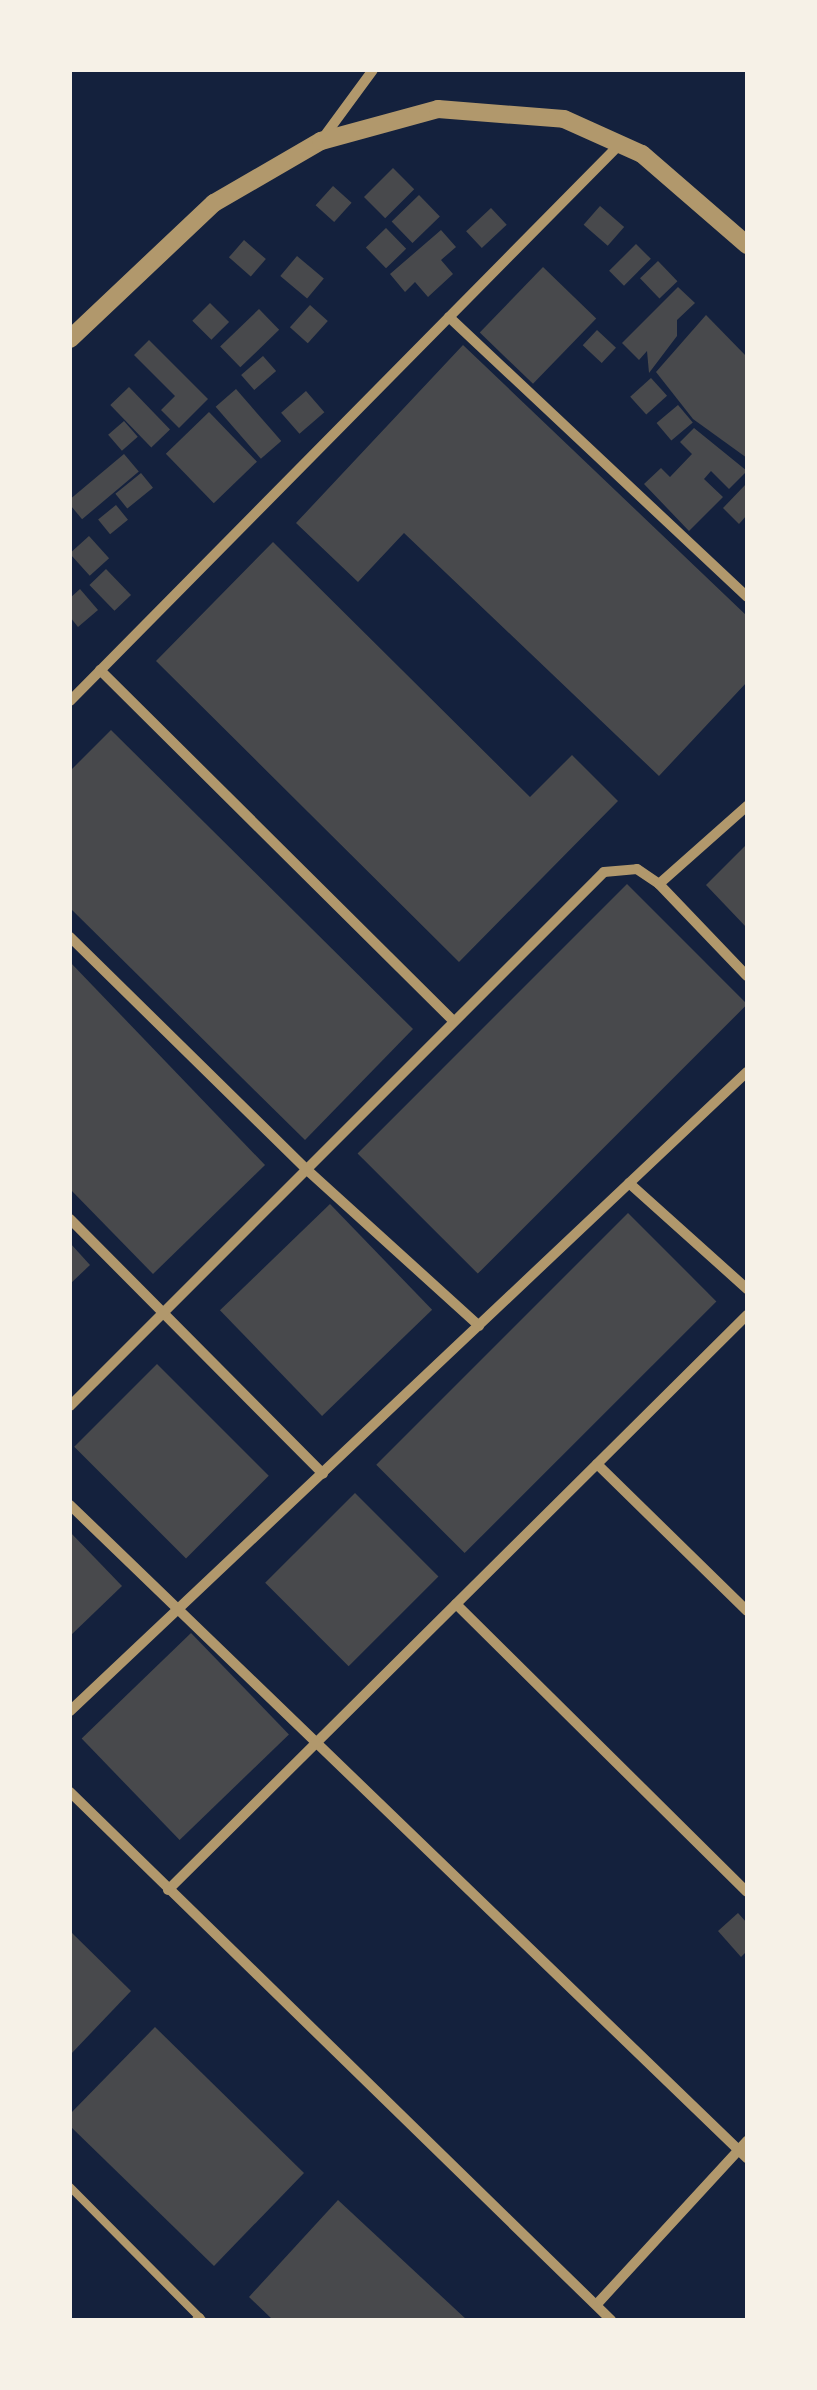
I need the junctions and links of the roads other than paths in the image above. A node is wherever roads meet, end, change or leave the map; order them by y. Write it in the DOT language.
graph roads {
  1 [pos="373,70"];
  2 [pos="321,141"];
  3 [pos="620,143"];
  4 [pos="747,244"];
  5 [pos="449,317"];
  6 [pos="70,339"];
  7 [pos="747,597"];
  8 [pos="100,670"];
  9 [pos="70,701"];
  10 [pos="747,806"];
  11 [pos="659,884"];
  12 [pos="70,937"];
  13 [pos="747,976"];
  14 [pos="452,1020"];
  15 [pos="747,1072"];
  16 [pos="305,1168"];
  17 [pos="629,1183"];
  18 [pos="70,1219"];
  19 [pos="747,1289"];
  20 [pos="161,1314"];
  21 [pos="747,1315"];
  22 [pos="479,1326"];
  23 [pos="70,1406"];
  24 [pos="596,1464"];
  25 [pos="323,1474"];
  26 [pos="70,1505"];
  27 [pos="456,1604"];
  28 [pos="179,1611"];
  29 [pos="747,1611"];
  30 [pos="70,1711"];
  31 [pos="317,1742"];
  32 [pos="70,1792"];
  33 [pos="168,1890"];
  34 [pos="747,1892"];
  35 [pos="744,2149"];
  36 [pos="70,2188"];
  37 [pos="597,2304"];
  38 [pos="199,2319"];
  39 [pos="612,2320"];
  1 -- 2 [label="street"];
  2 -- 3 [label="street"];
  2 -- 6 [label="street"];
  3 -- 4 [label="street"];
  3 -- 5 [label="street"];
  5 -- 7 [label="street"];
  5 -- 8 [label="street"];
  8 -- 9 [label="street"];
  8 -- 14 [label="street"];
  10 -- 11 [label="street"];
  11 -- 13 [label="street"];
  11 -- 14 [label="street"];
  12 -- 16 [label="street"];
  14 -- 16 [label="street"];
  15 -- 17 [label="street"];
  16 -- 20 [label="street"];
  16 -- 22 [label="street"];
  17 -- 19 [label="street"];
  17 -- 22 [label="street"];
  18 -- 20 [label="street"];
  20 -- 23 [label="street"];
  20 -- 25 [label="street"];
  21 -- 24 [label="street"];
  22 -- 25 [label="street"];
  24 -- 27 [label="street"];
  24 -- 29 [label="street"];
  25 -- 28 [label="street"];
  26 -- 28 [label="street"];
  27 -- 31 [label="street"];
  27 -- 34 [label="street"];
  28 -- 30 [label="street"];
  28 -- 31 [label="street"];
  31 -- 33 [label="street"];
  31 -- 35 [label="street"];
  32 -- 33 [label="street"];
  33 -- 37 [label="street"];
  35 -- 37 [label="street"];
  36 -- 38 [label="lane"];
  37 -- 39 [label="street"];
}
